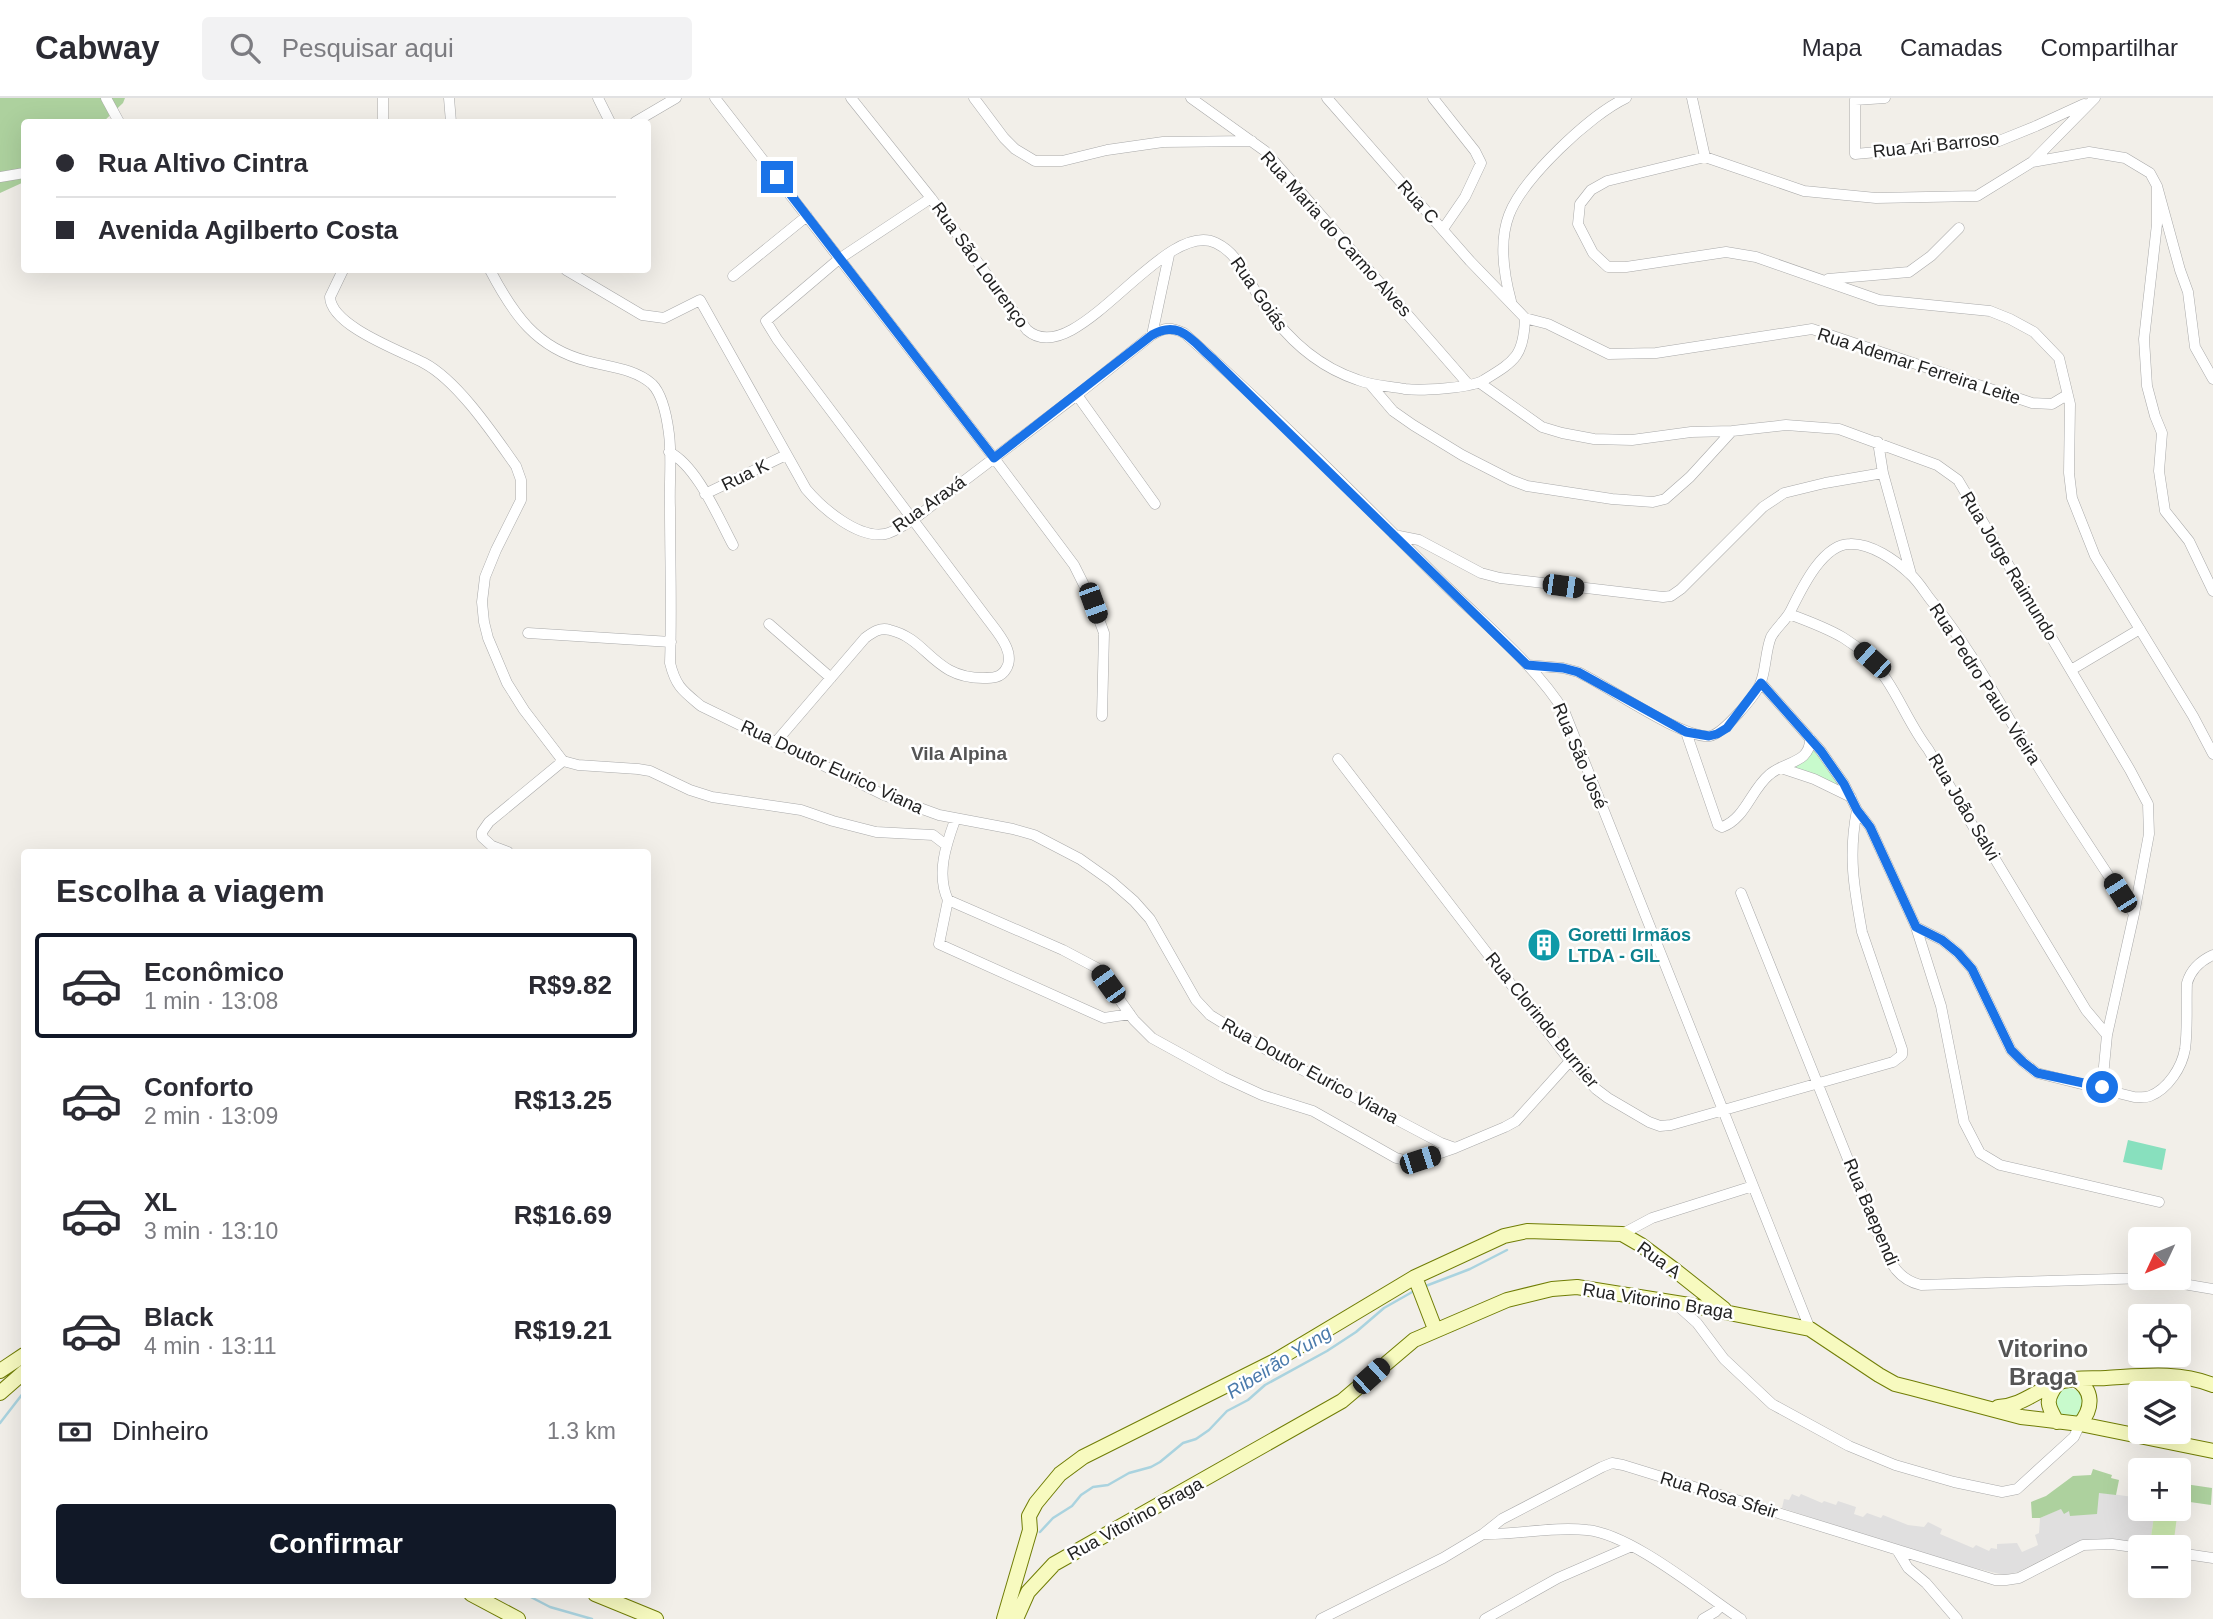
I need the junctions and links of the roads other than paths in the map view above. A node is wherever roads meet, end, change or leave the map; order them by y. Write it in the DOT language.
graph roads {
  1 [pos="106,98"];
  2 [pos="383,98"];
  3 [pos="449,98"];
  4 [pos="598,98"];
  5 [pos="676,98"];
  6 [pos="715,98"];
  7 [pos="850,98"];
  8 [pos="974,98"];
  9 [pos="1191,98"];
  10 [pos="1327,98"];
  11 [pos="1433,98"];
  12 [pos="1626,98"];
  13 [pos="1692,98"];
  14 [pos="1885,98"];
  15 [pos="2094,99"];
  16 [pos="117,119"];
  17 [pos="383,119"];
  18 [pos="452,119"];
  19 [pos="608,119"];
  20 [pos="640,119"];
  21 [pos="1252,141"];
  22 [pos="1705,157"];
  23 [pos="2032,162"];
  24 [pos="21,174"];
  25 [pos="0,177"];
  26 [pos="2157,186"];
  27 [pos="932,198"];
  28 [pos="807,216"];
  29 [pos="1959,228"];
  30 [pos="1443,229"];
  31 [pos="1169,255"];
  32 [pos="839,259"];
  33 [pos="342,273"];
  34 [pos="492,273"];
  35 [pos="571,273"];
  36 [pos="733,276"];
  37 [pos="1824,279"];
  38 [pos="1512,304"];
  39 [pos="1525,318"];
  40 [pos="1152,335"];
  41 [pos="2213,379"];
  42 [pos="1480,383"];
  43 [pos="1370,384"];
  44 [pos="1468,384"];
  45 [pos="1077,395"];
  46 [pos="2067,395"];
  47 [pos="1732,431"];
  48 [pos="1878,442"];
  49 [pos="669,452"];
  50 [pos="786,455"];
  51 [pos="994,458"];
  52 [pos="1883,473"];
  53 [pos="705,494"];
  54 [pos="1155,504"];
  55 [pos="914,519"];
  56 [pos="1394,534"];
  57 [pos="733,545"];
  58 [pos="1911,574"];
  59 [pos="2213,591"];
  60 [pos="1789,614"];
  61 [pos="769,624"];
  62 [pos="2140,629"];
  63 [pos="528,633"];
  64 [pos="671,642"];
  65 [pos="1527,665"];
  66 [pos="2071,670"];
  67 [pos="831,678"];
  68 [pos="1761,683"];
  69 [pos="1102,716"];
  70 [pos="1686,732"];
  71 [pos="1810,738"];
  72 [pos="775,743"];
  73 [pos="2213,754"];
  74 [pos="1338,759"];
  75 [pos="563,761"];
  76 [pos="1781,768"];
  77 [pos="1852,798"];
  78 [pos="1857,810"];
  79 [pos="939,816"];
  80 [pos="955,820"];
  81 [pos="933,835"];
  82 [pos="946,845"];
  83 [pos="500,849"];
  84 [pos="1741,893"];
  85 [pos="948,900"];
  86 [pos="2134,914"];
  87 [pos="1916,927"];
  88 [pos="2213,954"];
  89 [pos="1130,1014"];
  90 [pos="2107,1035"];
  91 [pos="1570,1061"];
  92 [pos="1819,1084"];
  93 [pos="2102,1087"];
  94 [pos="1723,1111"];
  95 [pos="1455,1148"];
  96 [pos="1753,1186"];
  97 [pos="2159,1202"];
  98 [pos="1642,1223"];
  99 [pos="1622,1234"];
  100 [pos="1641,1245"];
  101 [pos="1418,1285"];
  102 [pos="1697,1289"];
  103 [pos="2213,1289"];
  104 [pos="1682,1304"];
  105 [pos="1711,1309"];
  106 [pos="1728,1312"];
  107 [pos="1696,1323"];
  108 [pos="1435,1329"];
  109 [pos="1810,1329"];
  110 [pos="21,1357"];
  111 [pos="0,1371"];
  112 [pos="21,1375"];
  113 [pos="2075,1379"];
  114 [pos="2058,1383"];
  115 [pos="2213,1385"];
  116 [pos="0,1393"];
  117 [pos="1986,1408"];
  118 [pos="2057,1422"];
  119 [pos="2080,1424"];
  120 [pos="2213,1451"];
  121 [pos="1483,1534"];
  122 [pos="1632,1546"];
  123 [pos="2128,1546"];
  124 [pos="1897,1550"];
  125 [pos="2191,1555"];
  126 [pos="2213,1558"];
  127 [pos="479,1598"];
  128 [pos="605,1598"];
  129 [pos="1721,1606"];
  130 [pos="518,1619"];
  131 [pos="656,1619"];
  132 [pos="1004,1619"];
  133 [pos="1016,1619"];
  134 [pos="1321,1619"];
  135 [pos="1485,1619"];
  136 [pos="1703,1619"];
  137 [pos="1741,1619"];
  138 [pos="1957,1619"];
  1 -- 16 [label="street"];
  2 -- 17 [label="street"];
  3 -- 18 [label="street"];
  4 -- 19 [label="street"];
  5 -- 20 [label="street"];
  6 -- 28 [label="street"];
  7 -- 27 [label="street, Rua São Lourenço"];
  8 -- 21 [label="street"];
  9 -- 21 [label="street, Rua Maria do Carmo Alves"];
  10 -- 30 [label="street, Rua C"];
  11 -- 30 [label="street"];
  12 -- 38 [label="street"];
  13 -- 22 [label="street"];
  14 -- 15 [label="street, Rua Ari Barroso"];
  15 -- 23 [label="street"];
  21 -- 44 [label="street, Rua Maria do Carmo Alves"];
  22 -- 23 [label="street"];
  22 -- 37 [label="street"];
  23 -- 26 [label="street"];
  24 -- 25 [label="street"];
  26 -- 41 [label="street"];
  26 -- 59 [label="street"];
  27 -- 31 [label="street, Rua São Lourenço"];
  27 -- 32 [label="street"];
  28 -- 32 [label="street"];
  28 -- 36 [label="street"];
  29 -- 37 [label="street"];
  30 -- 38 [label="street, Rua C"];
  31 -- 40 [label="street"];
  31 -- 43 [label="street, Rua Goiás"];
  32 -- 51 [label="street"];
  32 -- 55 [label="street"];
  33 -- 75 [label="street"];
  34 -- 49 [label="street, Rua Doutor Eurico Viana"];
  35 -- 50 [label="street, Rua Araxá"];
  37 -- 46 [label="street"];
  38 -- 39 [label="street"];
  39 -- 42 [label="street, Rua Goiás"];
  39 -- 46 [label="street, Rua Ademar Ferreira Leite"];
  40 -- 45 [label="street, Rua Araxá"];
  40 -- 56 [label="street, Rua São José"];
  42 -- 44 [label="street, Rua Goiás"];
  42 -- 47 [label="street, Rua Jorge Raimundo"];
  43 -- 44 [label="street, Rua Goiás"];
  43 -- 47 [label="street"];
  45 -- 51 [label="street, Rua Araxá"];
  45 -- 54 [label="street"];
  46 -- 62 [label="street"];
  47 -- 48 [label="street, Rua Jorge Raimundo"];
  48 -- 52 [label="street"];
  48 -- 66 [label="street, Rua Jorge Raimundo"];
  49 -- 53 [label="street"];
  49 -- 64 [label="street, Rua Doutor Eurico Viana"];
  50 -- 53 [label="street, Rua K"];
  50 -- 55 [label="street, Rua Araxá"];
  51 -- 55 [label="street, Rua Araxá"];
  51 -- 69 [label="street"];
  52 -- 56 [label="street"];
  52 -- 58 [label="street"];
  53 -- 57 [label="street"];
  55 -- 67 [label="street"];
  56 -- 65 [label="street, Rua São José"];
  58 -- 60 [label="street, Rua Pedro Paulo Vieira"];
  58 -- 86 [label="street, Rua Pedro Paulo Vieira"];
  60 -- 68 [label="street, Rua Pedro Paulo Vieira"];
  60 -- 90 [label="street, Rua João Salvi"];
  61 -- 67 [label="street"];
  62 -- 66 [label="street"];
  62 -- 73 [label="street"];
  63 -- 64 [label="street"];
  64 -- 72 [label="street, Rua Doutor Eurico Viana"];
  65 -- 70 [label="street, Rua Pedro Paulo Vieira"];
  65 -- 94 [label="street, Rua São José"];
  66 -- 86 [label="street, Rua Jorge Raimundo"];
  67 -- 72 [label="street"];
  68 -- 70 [label="street, Rua Pedro Paulo Vieira"];
  68 -- 71 [label="street"];
  70 -- 76 [label="street"];
  71 -- 76 [label="street"];
  71 -- 77 [label="street"];
  72 -- 79 [label="street, Rua Doutor Eurico Viana"];
  74 -- 91 [label="street, Rua Clorindo Burnier"];
  75 -- 81 [label="street"];
  75 -- 83 [label="street"];
  76 -- 77 [label="street"];
  77 -- 78 [label="street"];
  78 -- 87 [label="street"];
  78 -- 92 [label="street, Rua Clorindo Burnier"];
  79 -- 80 [label="street, Rua Doutor Eurico Viana"];
  79 -- 81 [label="street"];
  80 -- 82 [label="street"];
  80 -- 95 [label="street, Rua Doutor Eurico Viana"];
  81 -- 82 [label="street"];
  82 -- 85 [label="street"];
  84 -- 92 [label="street, Rua Baependi"];
  85 -- 89 [label="street"];
  85 -- 89 [label="street"];
  86 -- 90 [label="street, Rua Jorge Raimundo"];
  87 -- 93 [label="street"];
  87 -- 97 [label="street"];
  88 -- 93 [label="street"];
  89 -- 95 [label="street"];
  90 -- 93 [label="street, Rua Jorge Raimundo"];
  91 -- 94 [label="street, Rua Clorindo Burnier"];
  91 -- 95 [label="street"];
  92 -- 94 [label="street, Rua Clorindo Burnier"];
  92 -- 103 [label="street, Rua Baependi"];
  94 -- 96 [label="street, Rua São José"];
  96 -- 98 [label="street"];
  96 -- 109 [label="street, Rua São José"];
  98 -- 99 [label="street"];
  98 -- 100 [label="street"];
  99 -- 100 [label="main road, Rua A"];
  99 -- 101 [label="main road"];
  100 -- 102 [label="main road, Rua A"];
  101 -- 108 [label="main road"];
  101 -- 132 [label="main road"];
  102 -- 104 [label="main road"];
  102 -- 106 [label="main road, Rua A"];
  104 -- 105 [label="main road, Rua Vitorino Braga"];
  104 -- 107 [label="street"];
  104 -- 108 [label="main road, Rua Vitorino Braga"];
  105 -- 106 [label="main road, Rua Vitorino Braga"];
  105 -- 107 [label="main road"];
  106 -- 109 [label="main road, Rua Vitorino Braga"];
  107 -- 119 [label="street"];
  108 -- 133 [label="main road, Rua Vitorino Braga"];
  109 -- 117 [label="main road, Rua Vitorino Braga"];
  110 -- 111 [label="main road"];
  112 -- 116 [label="main road"];
  113 -- 114 [label="main road"];
  113 -- 115 [label="main road"];
  113 -- 119 [label="main road"];
  114 -- 117 [label="main road"];
  114 -- 118 [label="main road"];
  117 -- 118 [label="main road, Rua Vitorino Braga"];
  118 -- 119 [label="main road, Rua Vitorino Braga"];
  119 -- 120 [label="main road, Rua Vitorino Braga"];
  121 -- 122 [label="street"];
  121 -- 124 [label="street, Rua Rosa Sfeir"];
  121 -- 134 [label="street, Rua Rosa Sfeir"];
  122 -- 129 [label="street"];
  122 -- 135 [label="street"];
  123 -- 124 [label="street, Rua Rosa Sfeir"];
  124 -- 138 [label="street"];
  125 -- 126 [label="street"];
  127 -- 130 [label="main road"];
  128 -- 131 [label="main road"];
  129 -- 136 [label="street"];
  129 -- 137 [label="street"];
}
